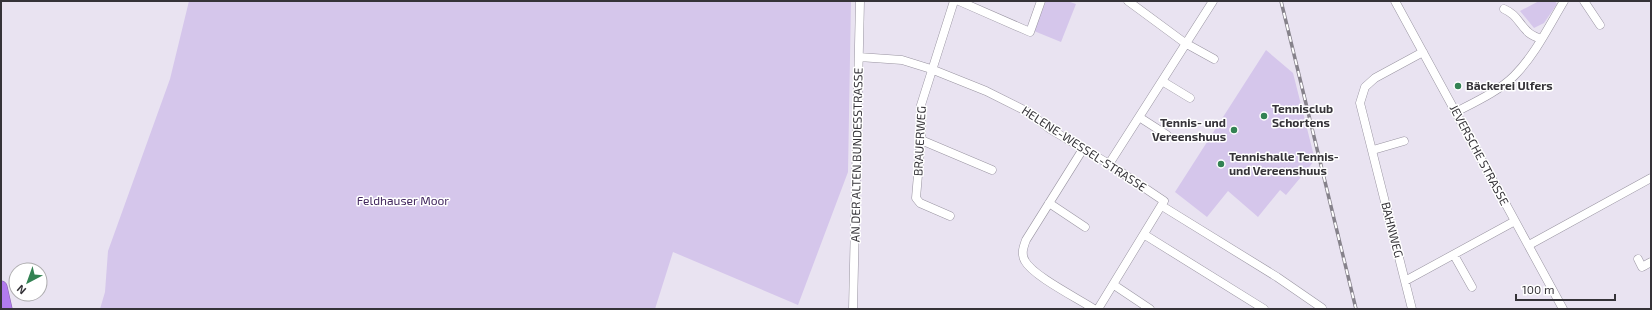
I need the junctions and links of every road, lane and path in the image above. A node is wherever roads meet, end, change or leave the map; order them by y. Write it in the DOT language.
graph roads {
  1 [pos="860,1"];
  2 [pos="954,1"];
  3 [pos="959,1"];
  4 [pos="1041,1"];
  5 [pos="1128,1"];
  6 [pos="1213,1"];
  7 [pos="1395,1"];
  8 [pos="1564,1"];
  9 [pos="1584,1"];
  10 [pos="1504,9"];
  11 [pos="1600,25"];
  12 [pos="1540,39"];
  13 [pos="1185,43"];
  14 [pos="1423,52"];
  15 [pos="859,57"];
  16 [pos="1214,59"];
  17 [pos="932,69"];
  18 [pos="1162,81"];
  19 [pos="1190,98"];
  20 [pos="1456,112"];
  21 [pos="1139,117"];
  22 [pos="1167,135"];
  23 [pos="921,140"];
  24 [pos="1404,141"];
  25 [pos="1082,149"];
  26 [pos="1373,150"];
  27 [pos="1109,164"];
  28 [pos="992,170"];
  29 [pos="1651,178"];
  30 [pos="1049,203"];
  31 [pos="1162,206"];
  32 [pos="950,216"];
  33 [pos="1515,221"];
  34 [pos="1085,227"];
  35 [pos="1145,235"];
  36 [pos="1529,245"];
  37 [pos="1454,255"];
  38 [pos="1638,259"];
  39 [pos="1651,262"];
  40 [pos="1405,281"];
  41 [pos="1114,285"];
  42 [pos="1,287"];
  43 [pos="1472,287"];
  44 [pos="1322,308"];
  45 [pos="6,309"];
  46 [pos="853,309"];
  47 [pos="1094,309"];
  48 [pos="1098,309"];
  49 [pos="1150,309"];
  50 [pos="1264,309"];
  51 [pos="1412,309"];
  52 [pos="1563,309"];
  1 -- 15 [label="street, AN DER ALTEN BUNDESSTRASSE"];
  2 -- 17 [label="street, BRAUERWEG"];
  3 -- 4 [label="street"];
  5 -- 13 [label="street"];
  6 -- 13 [label="street"];
  7 -- 14 [label="street, JEVERSCHE STRASSE"];
  8 -- 12 [label="street"];
  9 -- 11 [label="street"];
  10 -- 12 [label="street"];
  12 -- 20 [label="street"];
  13 -- 16 [label="street"];
  13 -- 18 [label="street"];
  14 -- 20 [label="street, JEVERSCHE STRASSE"];
  14 -- 26 [label="street, BAHNWEG"];
  15 -- 17 [label="street, HELENE-WESSEL-STRASSE"];
  15 -- 46 [label="street, AN DER ALTEN BUNDESSTRASSE"];
  17 -- 23 [label="street, BRAUERWEG"];
  17 -- 25 [label="street, HELENE-WESSEL-STRASSE"];
  18 -- 19 [label="street"];
  18 -- 21 [label="street"];
  20 -- 33 [label="street, JEVERSCHE STRASSE"];
  21 -- 22 [label="street"];
  21 -- 27 [label="street"];
  23 -- 28 [label="street"];
  23 -- 32 [label="street, BRAUERWEG"];
  24 -- 26 [label="street"];
  25 -- 27 [label="street, HELENE-WESSEL-STRASSE"];
  25 -- 30 [label="street"];
  26 -- 40 [label="street, BAHNWEG"];
  27 -- 31 [label="street, HELENE-WESSEL-STRASSE"];
  29 -- 36 [label="street"];
  30 -- 34 [label="street"];
  30 -- 47 [label="street"];
  31 -- 35 [label="street"];
  31 -- 44 [label="street"];
  33 -- 36 [label="street, JEVERSCHE STRASSE"];
  33 -- 37 [label="street"];
  35 -- 41 [label="street"];
  35 -- 50 [label="street"];
  36 -- 52 [label="street, JEVERSCHE STRASSE"];
  37 -- 40 [label="street"];
  37 -- 43 [label="street"];
  38 -- 39 [label="street"];
  40 -- 51 [label="street, BAHNWEG"];
  41 -- 48 [label="street"];
  41 -- 49 [label="street"];
  42 -- 45 [label="highway"];
}
